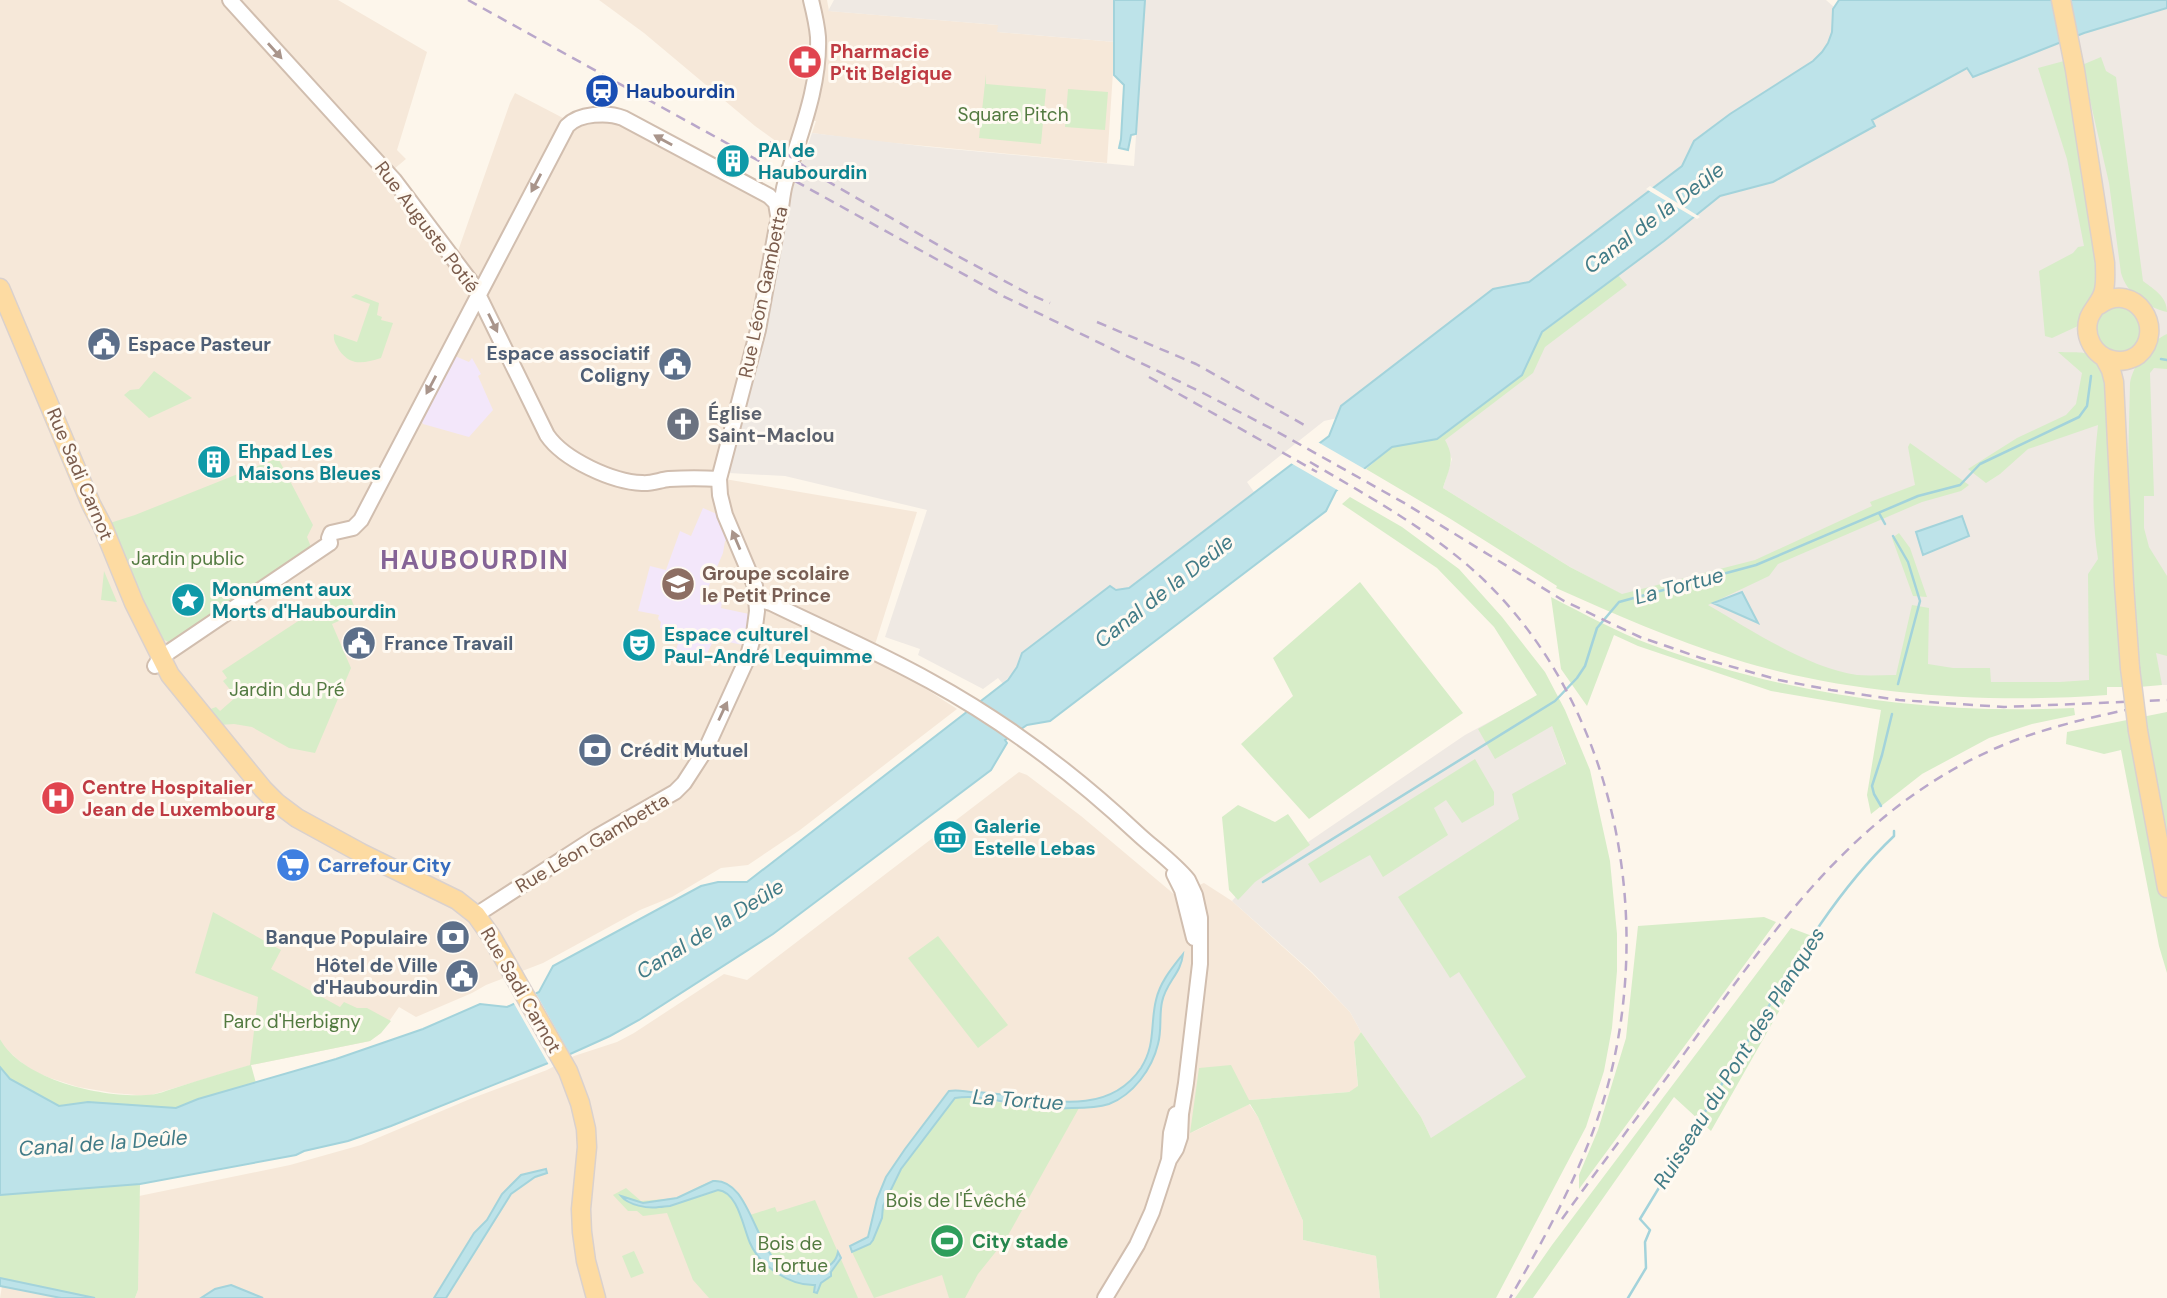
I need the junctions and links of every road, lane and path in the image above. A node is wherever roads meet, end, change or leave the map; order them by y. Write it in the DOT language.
graph roads {
  1 [pos="230,0"];
  2 [pos="811,0"];
  3 [pos="2061,0"];
  4 [pos="2075,70"];
  5 [pos="799,142"];
  6 [pos="760,192"];
  7 [pos="777,226"];
  8 [pos="0,288"];
  9 [pos="479,294"];
  10 [pos="2129,298"];
  11 [pos="0,300"];
  12 [pos="2099,305"];
  13 [pos="2104,357"];
  14 [pos="2134,357"];
  15 [pos="719,479"];
  16 [pos="2119,482"];
  17 [pos="757,599"];
  18 [pos="158,662"];
  19 [pos="2167,888"];
  20 [pos="476,915"];
  21 [pos="1109,1291"];
  22 [pos="596,1298"];
  23 [pos="1098,1298"];
  1 -- 9 [label="street, Rue Auguste Potié, one-way"];
  2 -- 5 [label="street"];
  3 -- 4 [label="main road"];
  4 -- 10 [label="main road"];
  4 -- 12 [label="main road"];
  5 -- 6 [label="street, Rue Léon Gambetta"];
  5 -- 7 [label="street, Rue Léon Gambetta"];
  6 -- 7 [label="street"];
  6 -- 9 [label="street, one-way"];
  7 -- 15 [label="street, Rue Léon Gambetta"];
  8 -- 18 [label="main road, Rue Sadi Carnot"];
  9 -- 15 [label="street, Rue Auguste Potié, one-way"];
  9 -- 18 [label="street, one-way"];
  10 -- 12 [label="main road"];
  10 -- 14 [label="main road"];
  11 -- 18 [label="main road, Rue Sadi Carnot"];
  12 -- 13 [label="main road"];
  13 -- 14 [label="main road"];
  13 -- 16 [label="main road"];
  14 -- 16 [label="main road"];
  17 -- 15 [label="street, Rue Léon Gambetta, one-way"];
  16 -- 19 [label="main road, bridge"];
  20 -- 17 [label="street, Rue Léon Gambetta, one-way"];
  17 -- 21 [label="street"];
  18 -- 20 [label="main road, Rue Sadi Carnot"];
  20 -- 22 [label="main road, Rue Sadi Carnot"];
  21 -- 23 [label="street"];
}
